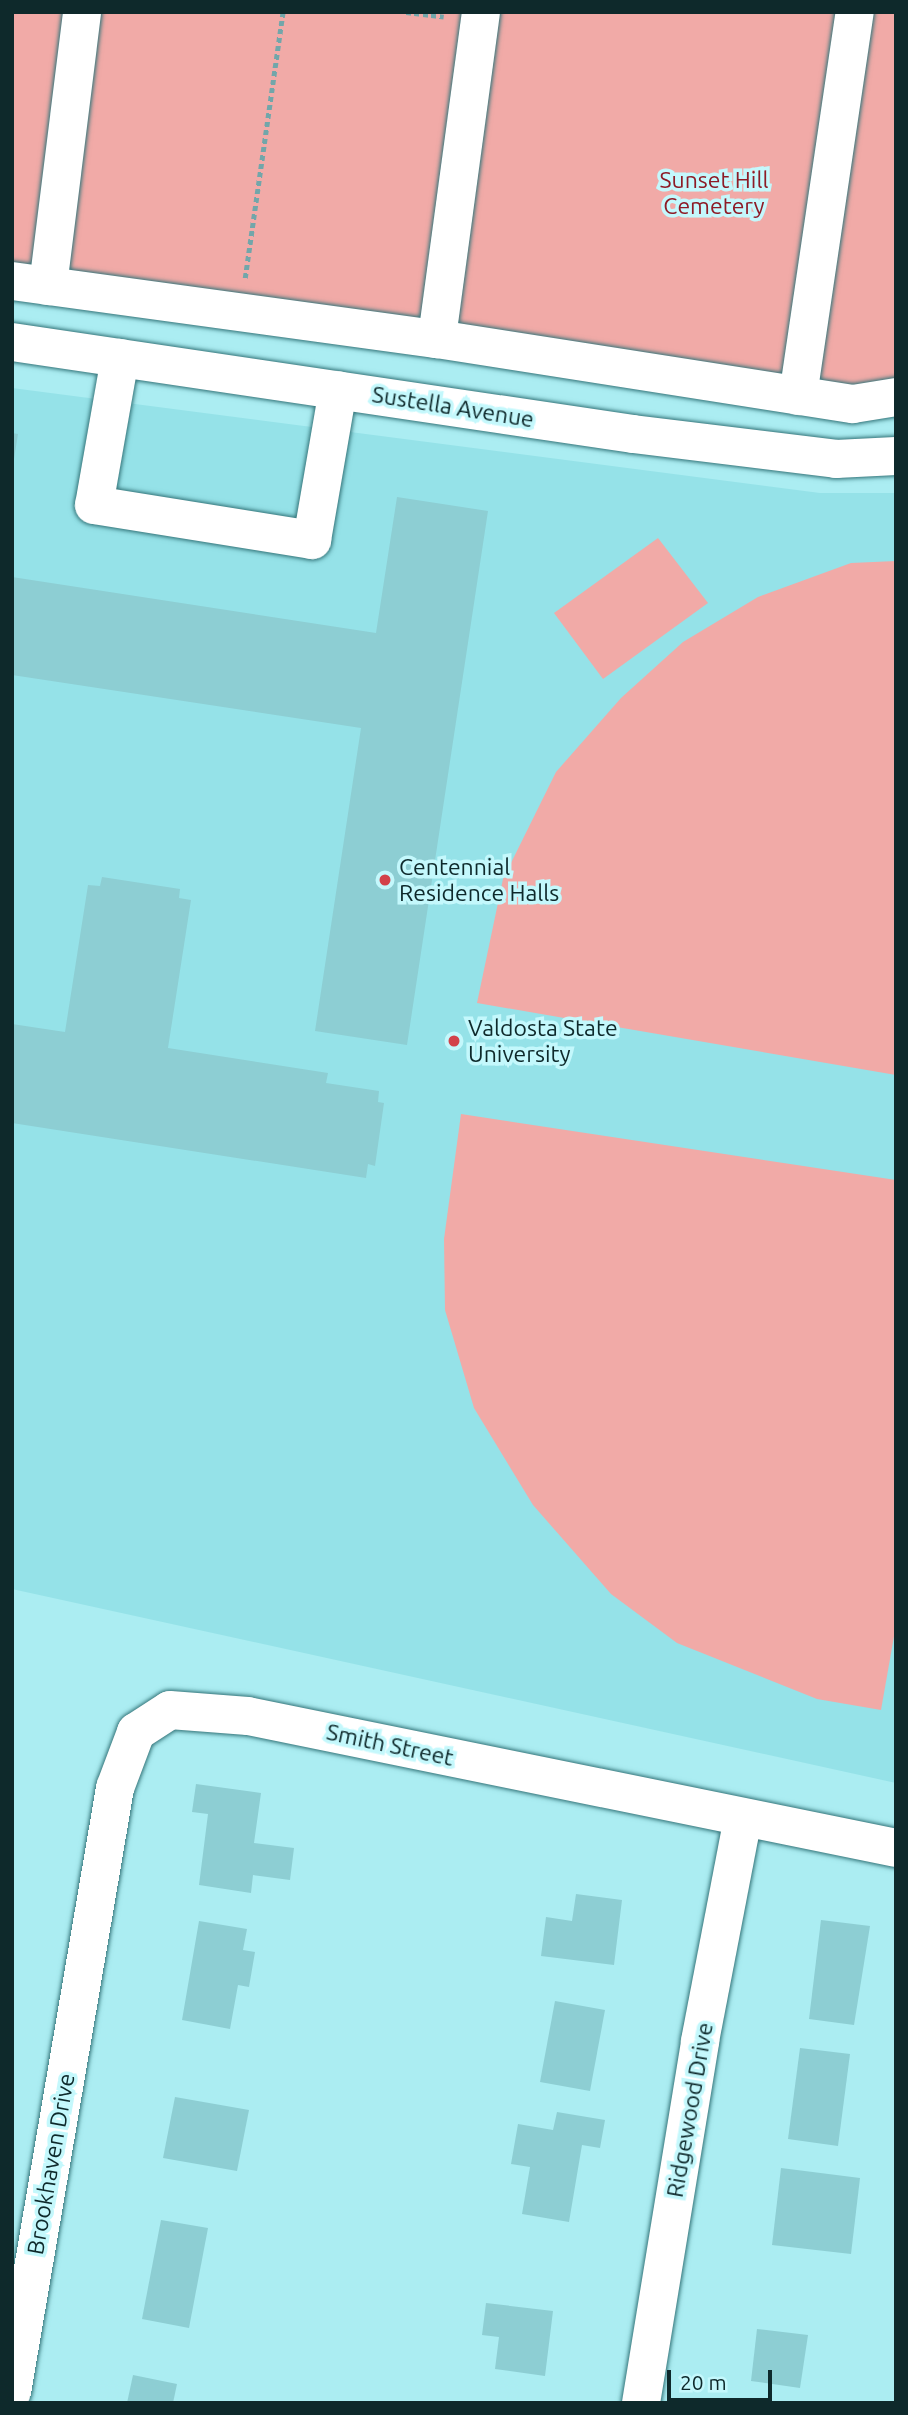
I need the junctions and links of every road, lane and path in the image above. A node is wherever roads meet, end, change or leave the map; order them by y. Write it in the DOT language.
graph roads {
  1 [pos="82,12"];
  2 [pos="283,12"];
  3 [pos="481,12"];
  4 [pos="855,12"];
  5 [pos="30,283"];
  6 [pos="240,313"];
  7 [pos="437,339"];
  8 [pos="12,342"];
  9 [pos="120,358"];
  10 [pos="338,390"];
  11 [pos="798,396"];
  12 [pos="896,397"];
  13 [pos="896,456"];
  14 [pos="743,1818"];
  15 [pos="896,1848"];
  16 [pos="83,1977"];
  17 [pos="12,2392"];
  18 [pos="641,2403"];
  1 -- 5 [label="street"];
  2 -- 6 [label="path"];
  3 -- 7 [label="street"];
  4 -- 11 [label="street"];
  5 -- 6 [label="street"];
  6 -- 7 [label="street"];
  7 -- 11 [label="street"];
  8 -- 9 [label="street, Sustella Avenue"];
  9 -- 10 [label="street, Sustella Avenue"];
  9 -- 10 [label="street"];
  10 -- 13 [label="street, Sustella Avenue"];
  11 -- 12 [label="street"];
  14 -- 15 [label="street, Smith Street"];
  14 -- 16 [label="street, Smith Street"];
  14 -- 18 [label="street, Ridgewood Drive"];
  16 -- 17 [label="street, Brookhaven Drive"];
}
